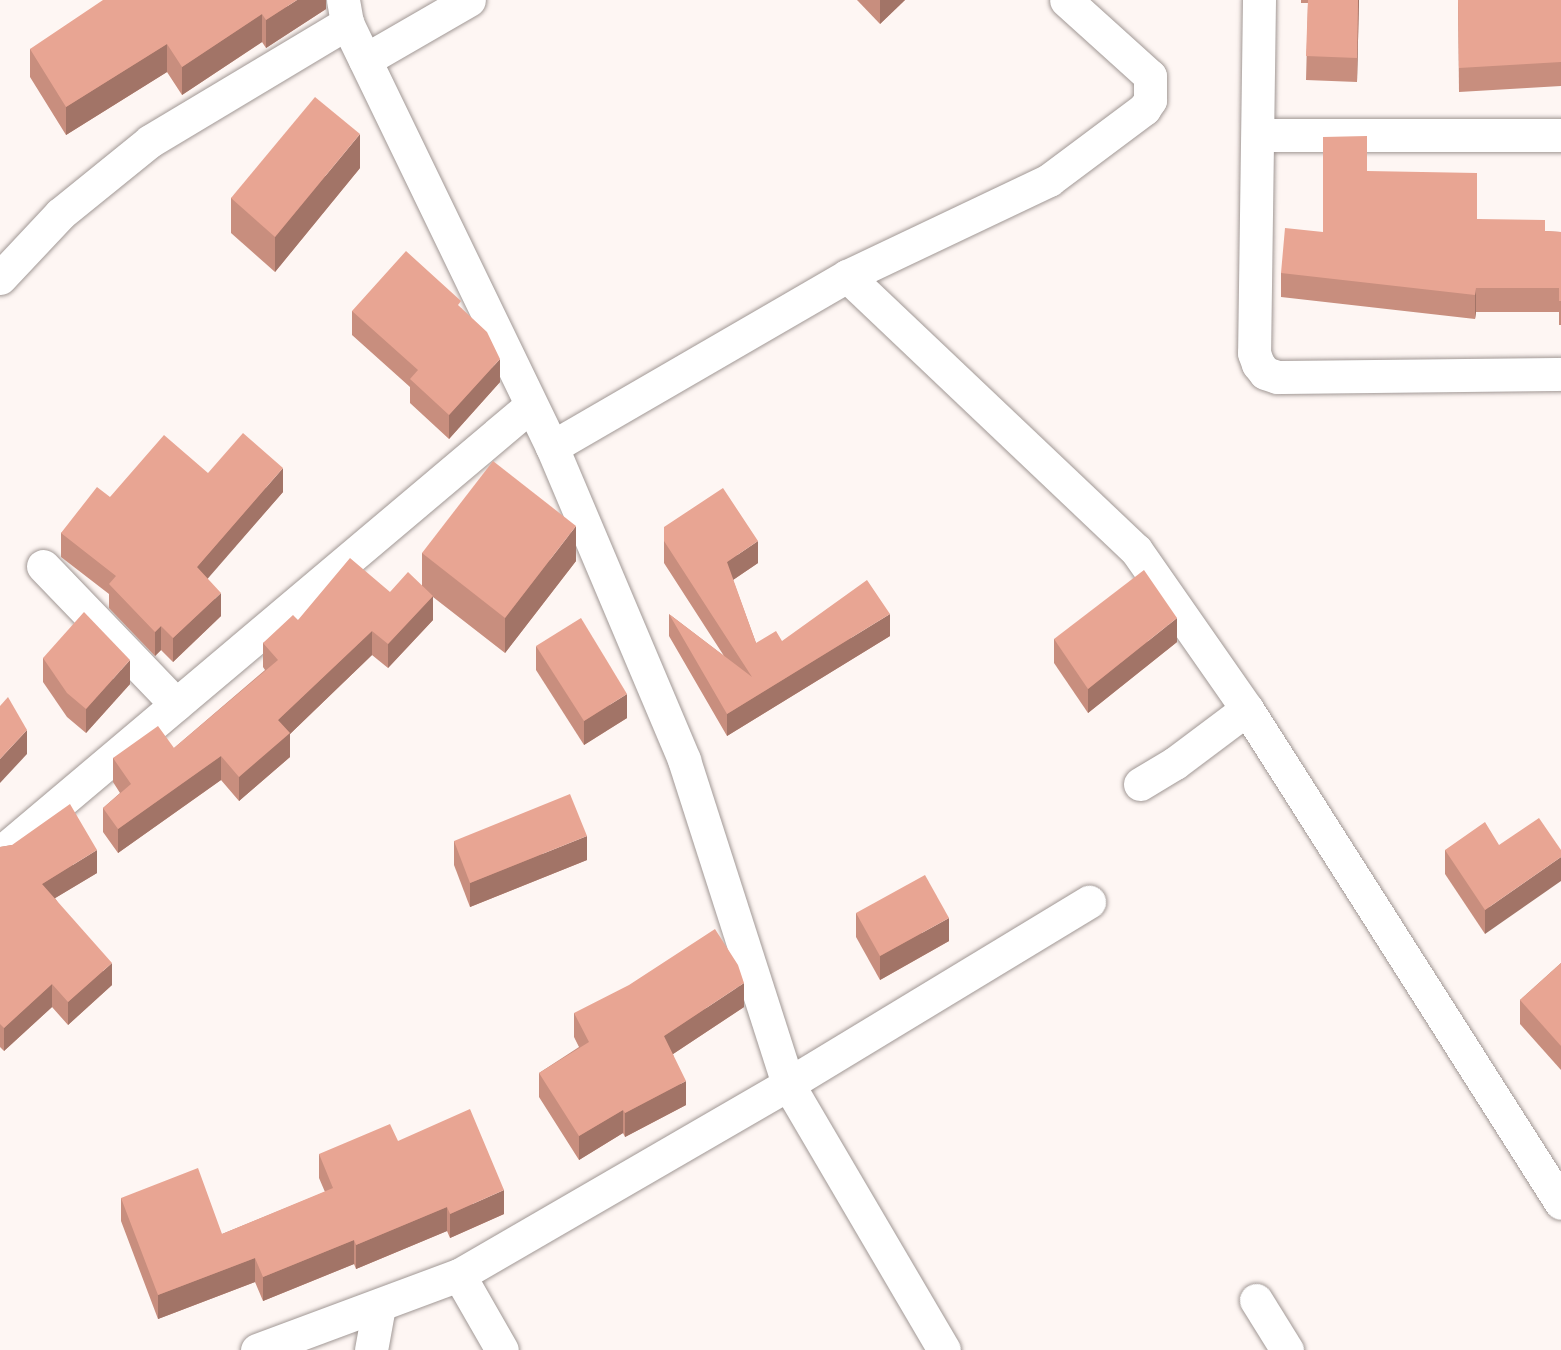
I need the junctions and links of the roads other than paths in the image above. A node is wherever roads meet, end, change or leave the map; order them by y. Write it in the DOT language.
graph roads {
  1 [pos="469,0"];
  2 [pos="1066,0"];
  3 [pos="1259,0"];
  4 [pos="345,12"];
  5 [pos="365,60"];
  6 [pos="1259,135"];
  7 [pos="1561,135"];
  8 [pos="847,276"];
  9 [pos="0,279"];
  10 [pos="1561,374"];
  11 [pos="530,406"];
  12 [pos="552,447"];
  13 [pos="43,566"];
  14 [pos="176,704"];
  15 [pos="1247,709"];
  16 [pos="1140,784"];
  17 [pos="0,853"];
  18 [pos="1089,902"];
  19 [pos="789,1084"];
  20 [pos="1561,1203"];
  21 [pos="459,1275"];
  22 [pos="1256,1300"];
  23 [pos="379,1306"];
  24 [pos="257,1350"];
  25 [pos="371,1350"];
  26 [pos="502,1350"];
  27 [pos="944,1350"];
  28 [pos="1287,1350"];
  1 -- 5 [label="street"];
  2 -- 8 [label="street"];
  3 -- 6 [label="street"];
  4 -- 5 [label="street"];
  4 -- 9 [label="street"];
  5 -- 11 [label="street"];
  6 -- 7 [label="street"];
  6 -- 10 [label="street"];
  8 -- 12 [label="street"];
  8 -- 15 [label="street"];
  11 -- 12 [label="street"];
  11 -- 14 [label="street"];
  12 -- 19 [label="street"];
  13 -- 14 [label="street"];
  14 -- 17 [label="street"];
  15 -- 16 [label="street"];
  15 -- 20 [label="street"];
  18 -- 19 [label="street"];
  19 -- 21 [label="street"];
  19 -- 27 [label="street"];
  21 -- 23 [label="street"];
  21 -- 26 [label="street"];
  22 -- 28 [label="street"];
  23 -- 24 [label="street"];
  23 -- 25 [label="street"];
}
